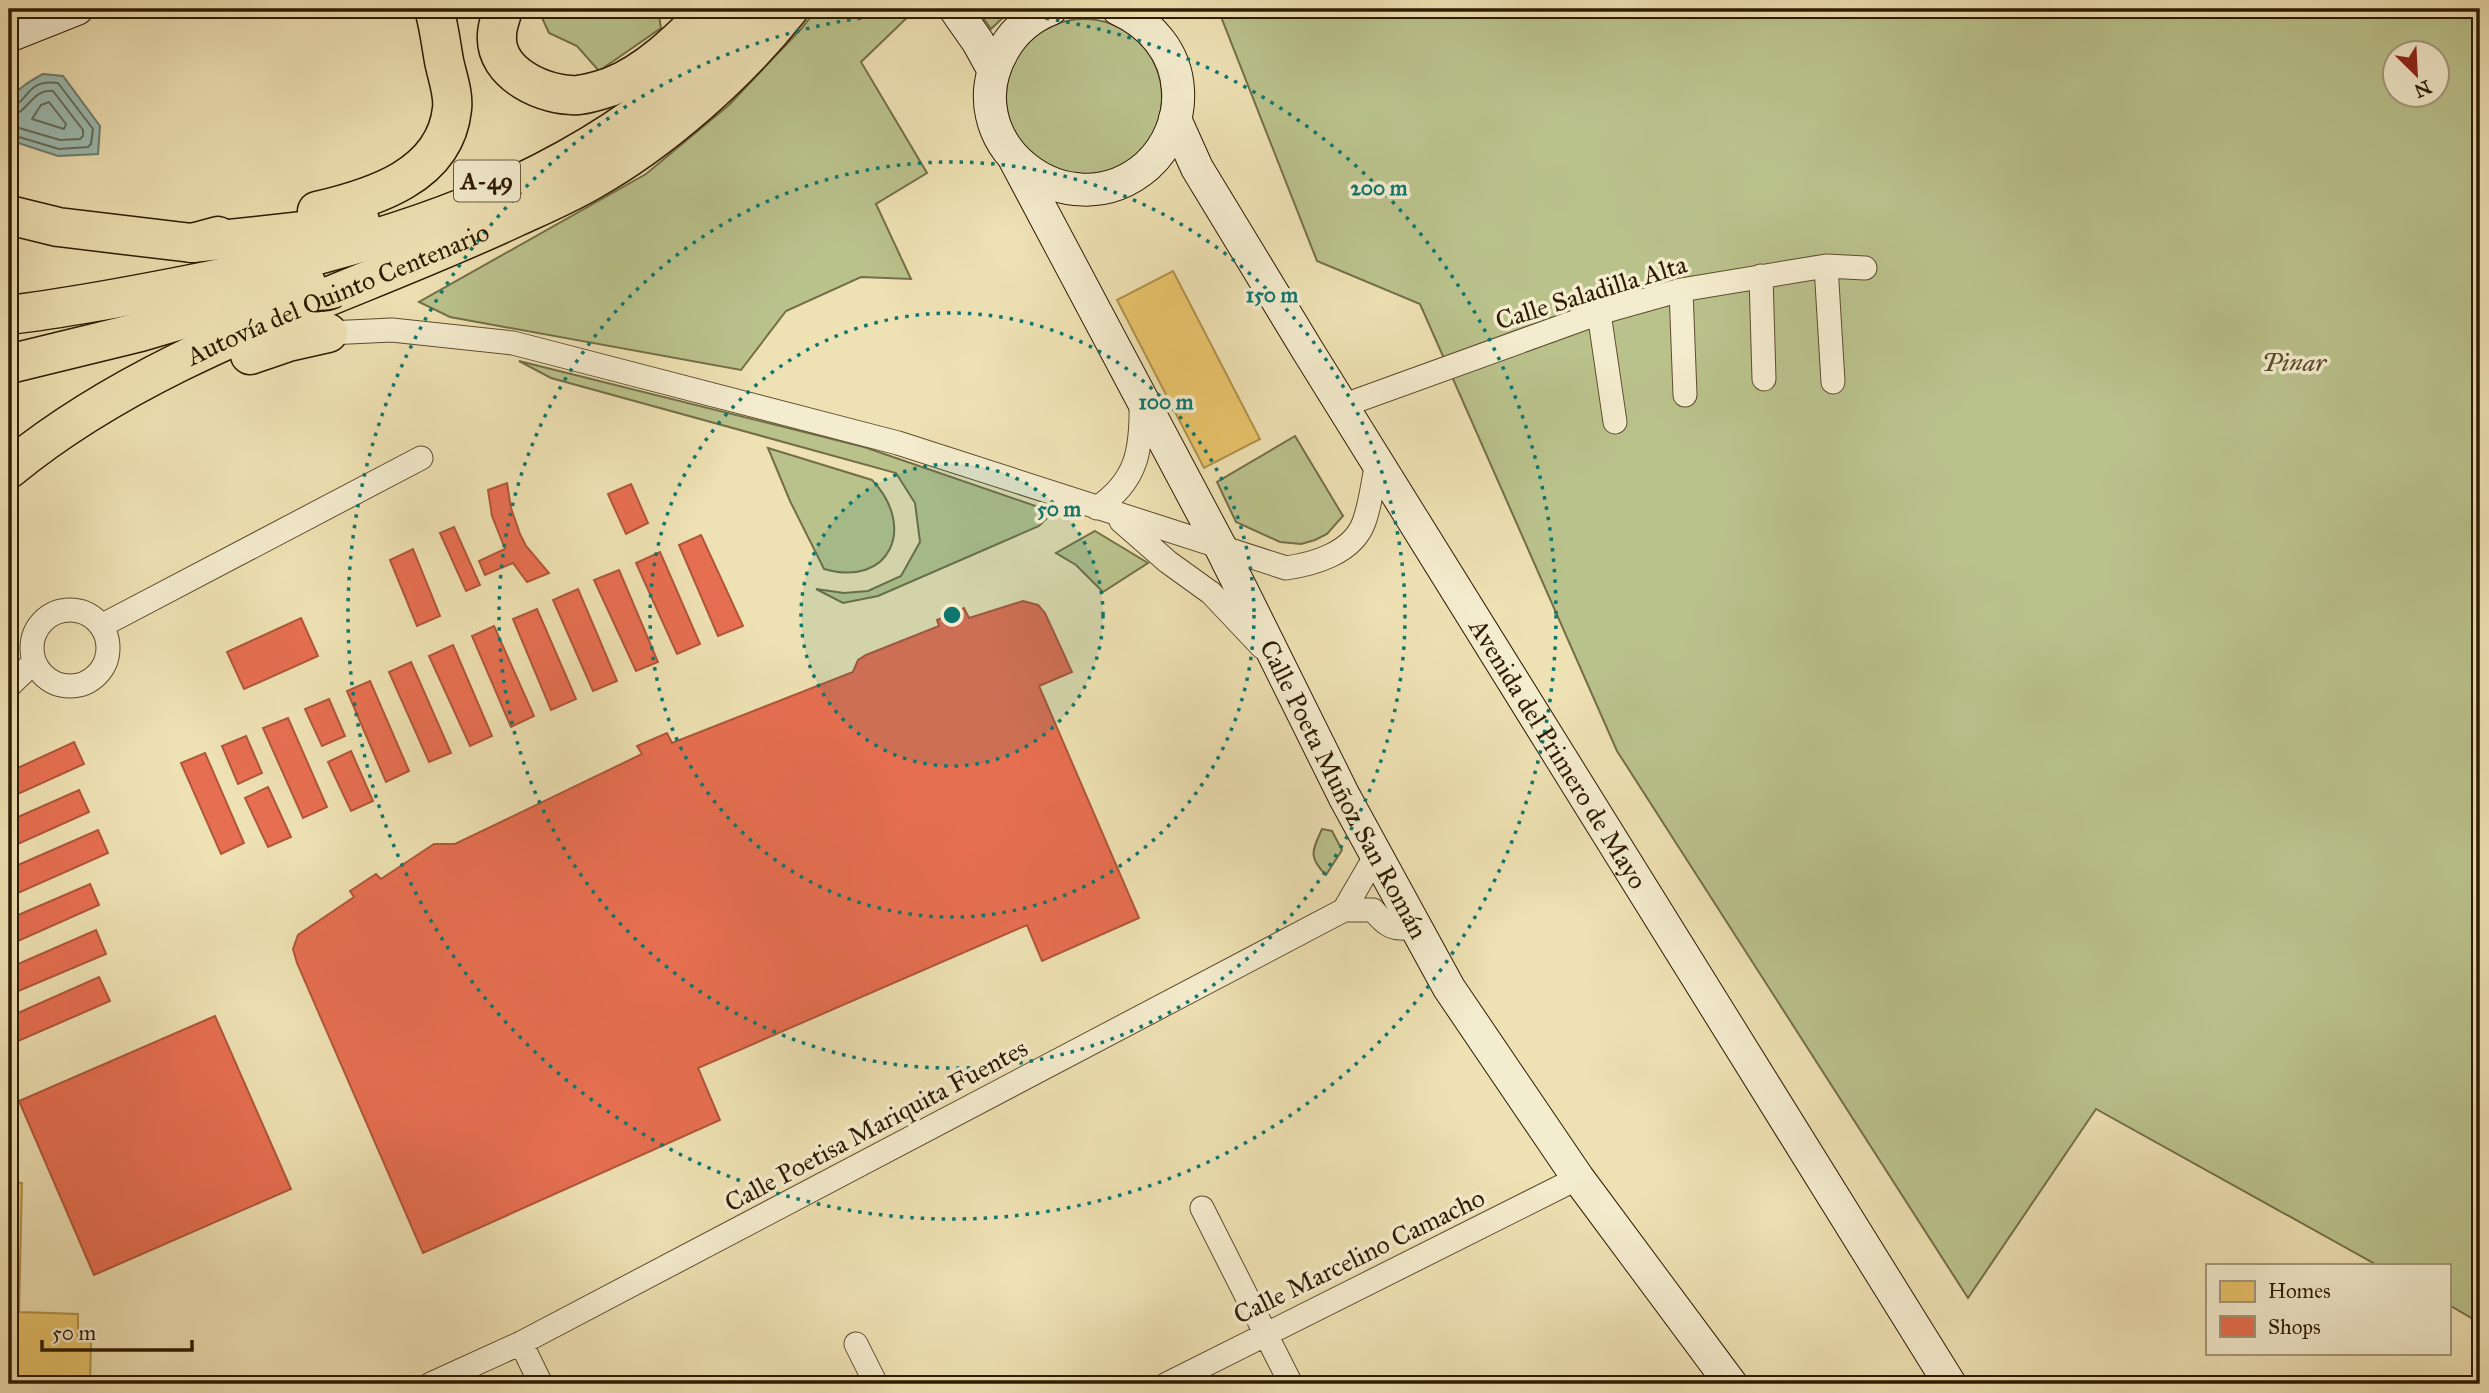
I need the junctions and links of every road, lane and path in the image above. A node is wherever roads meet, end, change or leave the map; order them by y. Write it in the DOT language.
graph roads {
  1 [pos="77,9"];
  2 [pos="434,9"];
  3 [pos="503,9"];
  4 [pos="711,9"];
  5 [pos="733,9"];
  6 [pos="755,9"];
  7 [pos="789,9"];
  8 [pos="955,9"];
  9 [pos="1048,9"];
  10 [pos="1118,9"];
  11 [pos="1164,9"];
  12 [pos="9,36"];
  13 [pos="1167,52"];
  14 [pos="994,71"];
  15 [pos="1175,119"];
  16 [pos="1015,160"];
  17 [pos="590,181"];
  18 [pos="9,193"];
  19 [pos="9,215"];
  20 [pos="289,217"];
  21 [pos="192,243"];
  22 [pos="1826,266"];
  23 [pos="1865,268"];
  24 [pos="1761,276"];
  25 [pos="1681,290"];
  26 [pos="1599,313"];
  27 [pos="9,315"];
  28 [pos="328,333"];
  29 [pos="9,364"];
  30 [pos="190,379"];
  31 [pos="1763,379"];
  32 [pos="1833,382"];
  33 [pos="1685,395"];
  34 [pos="1141,400"];
  35 [pos="99,406"];
  36 [pos="1342,406"];
  37 [pos="1615,422"];
  38 [pos="9,455"];
  39 [pos="421,458"];
  40 [pos="1377,461"];
  41 [pos="9,469"];
  42 [pos="9,478"];
  43 [pos="9,494"];
  44 [pos="1105,511"];
  45 [pos="1220,546"];
  46 [pos="102,626"];
  47 [pos="34,662"];
  48 [pos="1280,665"];
  49 [pos="9,686"];
  50 [pos="1376,855"];
  51 [pos="1345,910"];
  52 [pos="1415,928"];
  53 [pos="1578,1178"];
  54 [pos="1202,1208"];
  55 [pos="1265,1334"];
  56 [pos="521,1343"];
  57 [pos="856,1343"];
  58 [pos="431,1384"];
  59 [pos="541,1384"];
  60 [pos="876,1384"];
  61 [pos="1167,1384"];
  62 [pos="1291,1384"];
  63 [pos="1731,1384"];
  64 [pos="1950,1384"];
  1 -- 12 [label="main road"];
  2 -- 20 [label="highway"];
  3 -- 4 [label="highway"];
  5 -- 21 [label="highway, Autovía del Quinto Centenario / A-49"];
  6 -- 27 [label="highway"];
  7 -- 17 [label="highway, Autovía del Quinto Centenario / A-49"];
  8 -- 14 [label="main road"];
  9 -- 14 [label="main road"];
  10 -- 13 [label="main road"];
  11 -- 13 [label="main road"];
  13 -- 15 [label="main road"];
  14 -- 16 [label="main road, Calle Poeta Muñoz San Román"];
  15 -- 16 [label="main road"];
  15 -- 36 [label="main road, Avenida del Primero de Mayo"];
  16 -- 34 [label="main road, Calle Poeta Muñoz San Román"];
  17 -- 29 [label="highway"];
  17 -- 35 [label="highway, Autovía del Quinto Centenario / A-49"];
  18 -- 20 [label="highway"];
  19 -- 21 [label="highway"];
  20 -- 21 [label="highway"];
  22 -- 23 [label="street, Calle Saladilla Alta"];
  22 -- 24 [label="street, Calle Saladilla Alta"];
  22 -- 32 [label="street"];
  24 -- 25 [label="street, Calle Saladilla Alta"];
  24 -- 31 [label="street"];
  25 -- 26 [label="street, Calle Saladilla Alta"];
  25 -- 33 [label="street"];
  26 -- 36 [label="street, Calle Saladilla Alta"];
  26 -- 37 [label="street"];
  28 -- 30 [label="highway"];
  28 -- 44 [label="street"];
  30 -- 42 [label="highway"];
  30 -- 43 [label="highway"];
  34 -- 44 [label="street"];
  34 -- 45 [label="main road, Calle Poeta Muñoz San Román"];
  35 -- 38 [label="highway"];
  35 -- 41 [label="highway, Autovía del Quinto Centenario / A-49"];
  36 -- 40 [label="main road, Avenida del Primero de Mayo"];
  39 -- 46 [label="street"];
  40 -- 45 [label="street"];
  40 -- 64 [label="main road, Avenida del Primero de Mayo"];
  44 -- 45 [label="street"];
  44 -- 48 [label="street"];
  45 -- 48 [label="main road, Calle Poeta Muñoz San Román"];
  46 -- 47 [label="street"];
  46 -- 47 [label="street"];
  47 -- 49 [label="street"];
  48 -- 50 [label="main road, Calle Poeta Muñoz San Román"];
  50 -- 51 [label="street"];
  50 -- 52 [label="main road, Calle Poeta Muñoz San Román"];
  51 -- 52 [label="street"];
  51 -- 56 [label="street, Calle Poetisa Mariquita Fuentes"];
  52 -- 53 [label="main road, Calle Poeta Muñoz San Román"];
  53 -- 55 [label="street, Calle Marcelino Camacho"];
  53 -- 63 [label="main road, Calle Poeta Muñoz San Román"];
  54 -- 55 [label="street"];
  55 -- 61 [label="street, Calle Marcelino Camacho"];
  55 -- 62 [label="street"];
  56 -- 58 [label="street, Calle Poetisa Mariquita Fuentes"];
  56 -- 59 [label="street"];
  57 -- 60 [label="street"];
}
